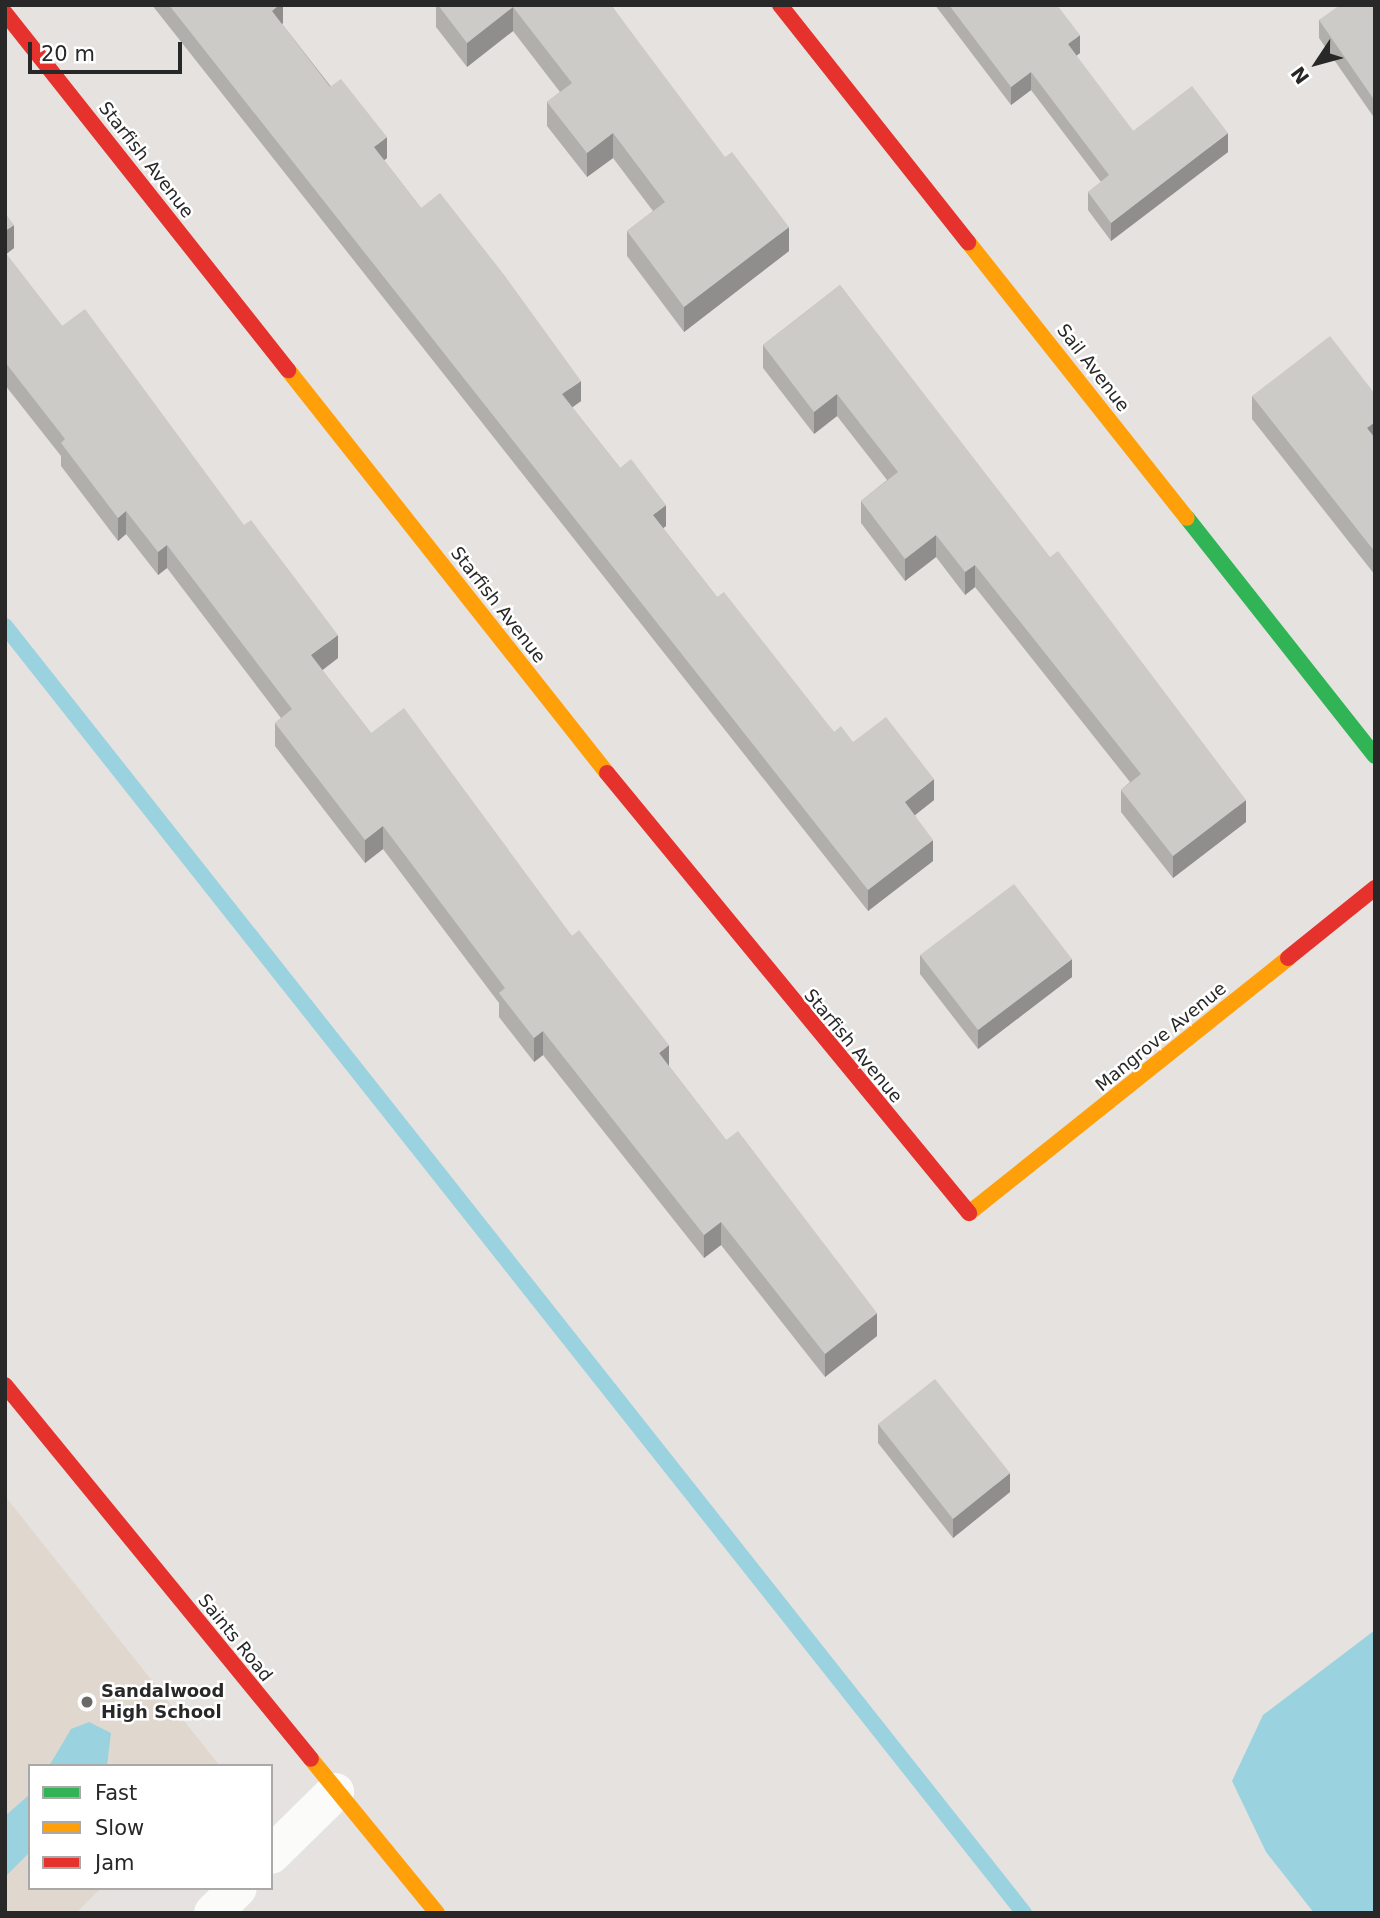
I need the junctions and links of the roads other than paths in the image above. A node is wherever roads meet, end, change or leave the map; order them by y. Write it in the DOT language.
graph roads {
  1 [pos="780,5"];
  2 [pos="5,13"];
  3 [pos="1375,756"];
  4 [pos="1375,888"];
  5 [pos="969,1214"];
  6 [pos="5,1385"];
  7 [pos="335,1792"];
  8 [pos="273,1853"];
  9 [pos="235,1890"];
  10 [pos="213,1913"];
  11 [pos="437,1913"];
  1 -- 3 [label="street, Sail Avenue"];
  2 -- 5 [label="street, Starfish Avenue"];
  4 -- 5 [label="street, Mangrove Avenue"];
  6 -- 7 [label="street, Saints Road"];
  7 -- 8 [label="street"];
  7 -- 11 [label="street, Saints Road"];
  9 -- 10 [label="street"];
}
